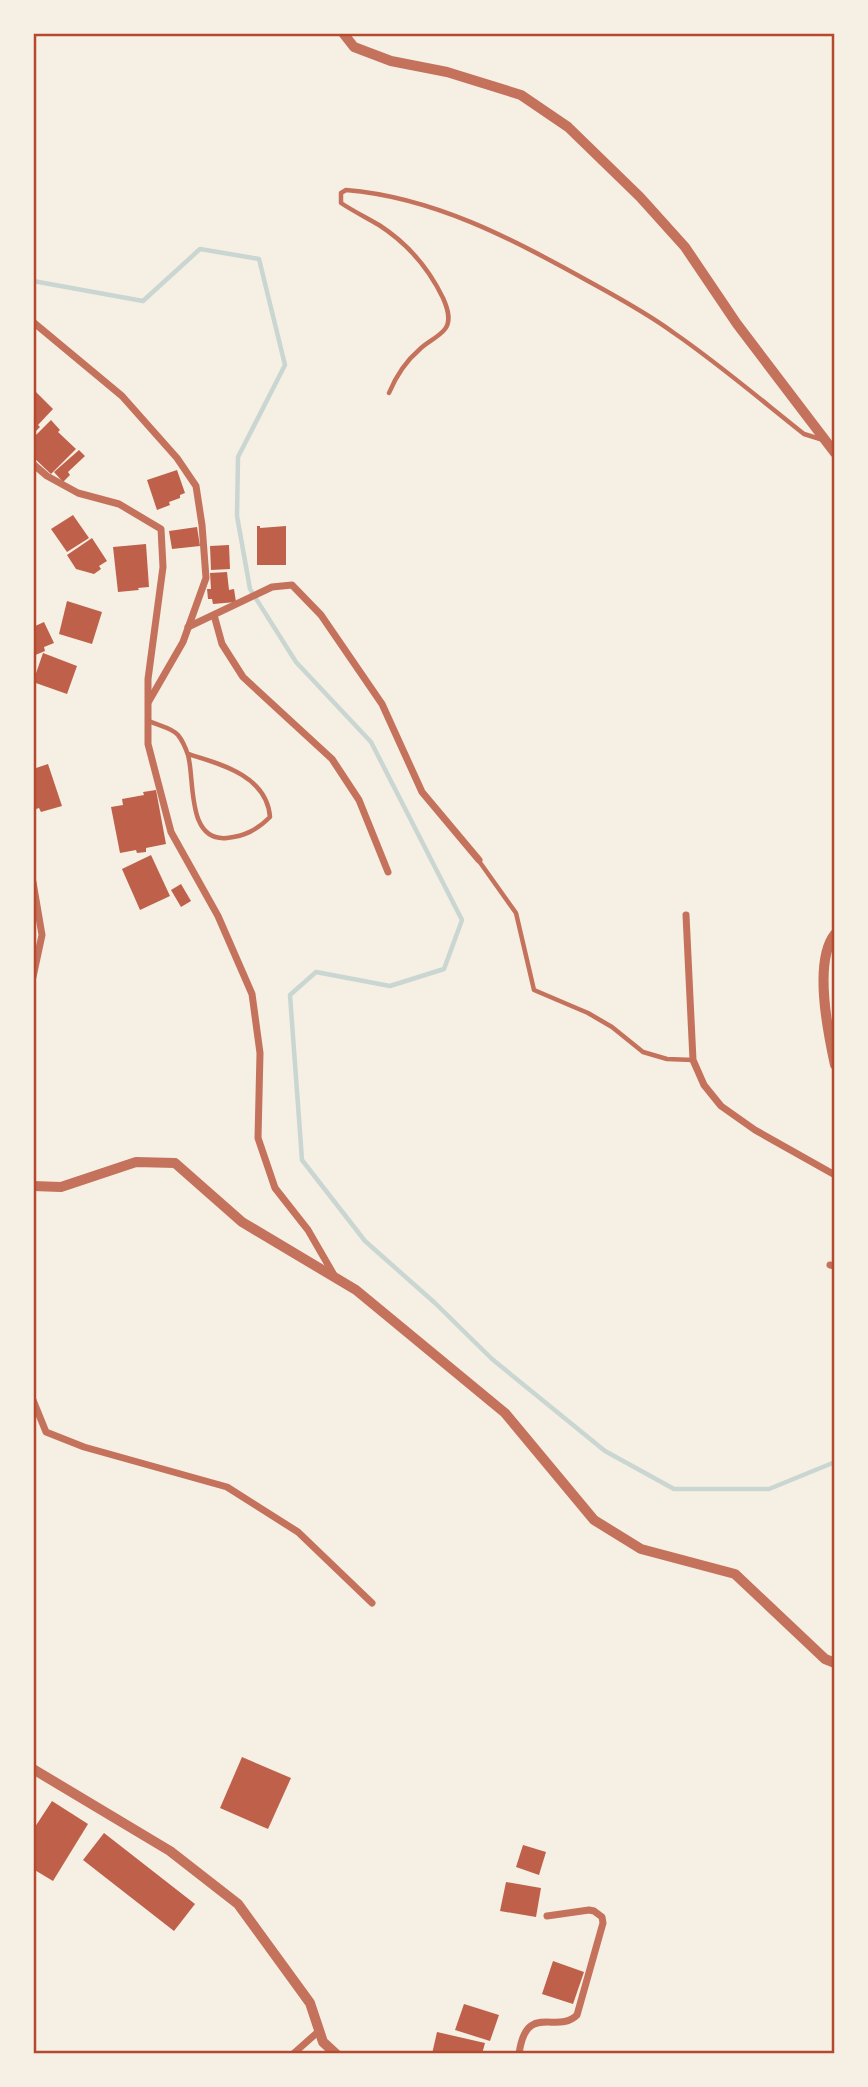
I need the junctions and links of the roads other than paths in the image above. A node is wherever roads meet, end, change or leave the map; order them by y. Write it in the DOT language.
graph roads {
  1 [pos="343,33"];
  2 [pos="33,322"];
  3 [pos="388,393"];
  4 [pos="825,440"];
  5 [pos="835,453"];
  6 [pos="33,464"];
  7 [pos="214,615"];
  8 [pos="188,627"];
  9 [pos="148,703"];
  10 [pos="148,721"];
  11 [pos="188,754"];
  12 [pos="479,860"];
  13 [pos="388,872"];
  14 [pos="33,882"];
  15 [pos="687,915"];
  16 [pos="835,934"];
  17 [pos="33,977"];
  18 [pos="694,1060"];
  19 [pos="835,1065"];
  20 [pos="835,1175"];
  21 [pos="33,1186"];
  22 [pos="336,1278"];
  23 [pos="33,1400"];
  24 [pos="372,1603"];
  25 [pos="835,1662"];
  26 [pos="33,1769"];
  27 [pos="547,1916"];
  28 [pos="320,2031"];
  29 [pos="293,2054"];
  30 [pos="336,2054"];
  31 [pos="519,2054"];
  1 -- 4 [label="street"];
  2 -- 8 [label="street"];
  3 -- 4 [label="lane"];
  4 -- 5 [label="street"];
  6 -- 9 [label="street"];
  7 -- 8 [label="street"];
  7 -- 12 [label="street"];
  7 -- 13 [label="street"];
  8 -- 9 [label="street"];
  9 -- 10 [label="street"];
  10 -- 11 [label="lane"];
  10 -- 22 [label="street"];
  11 -- 11 [label="lane"];
  12 -- 18 [label="lane"];
  14 -- 17 [label="street"];
  15 -- 18 [label="street"];
  16 -- 19 [label="street"];
  18 -- 20 [label="street"];
  21 -- 22 [label="street"];
  22 -- 25 [label="street"];
  23 -- 24 [label="street"];
  26 -- 28 [label="street"];
  27 -- 31 [label="street"];
  28 -- 29 [label="street"];
  28 -- 30 [label="street"];
}
